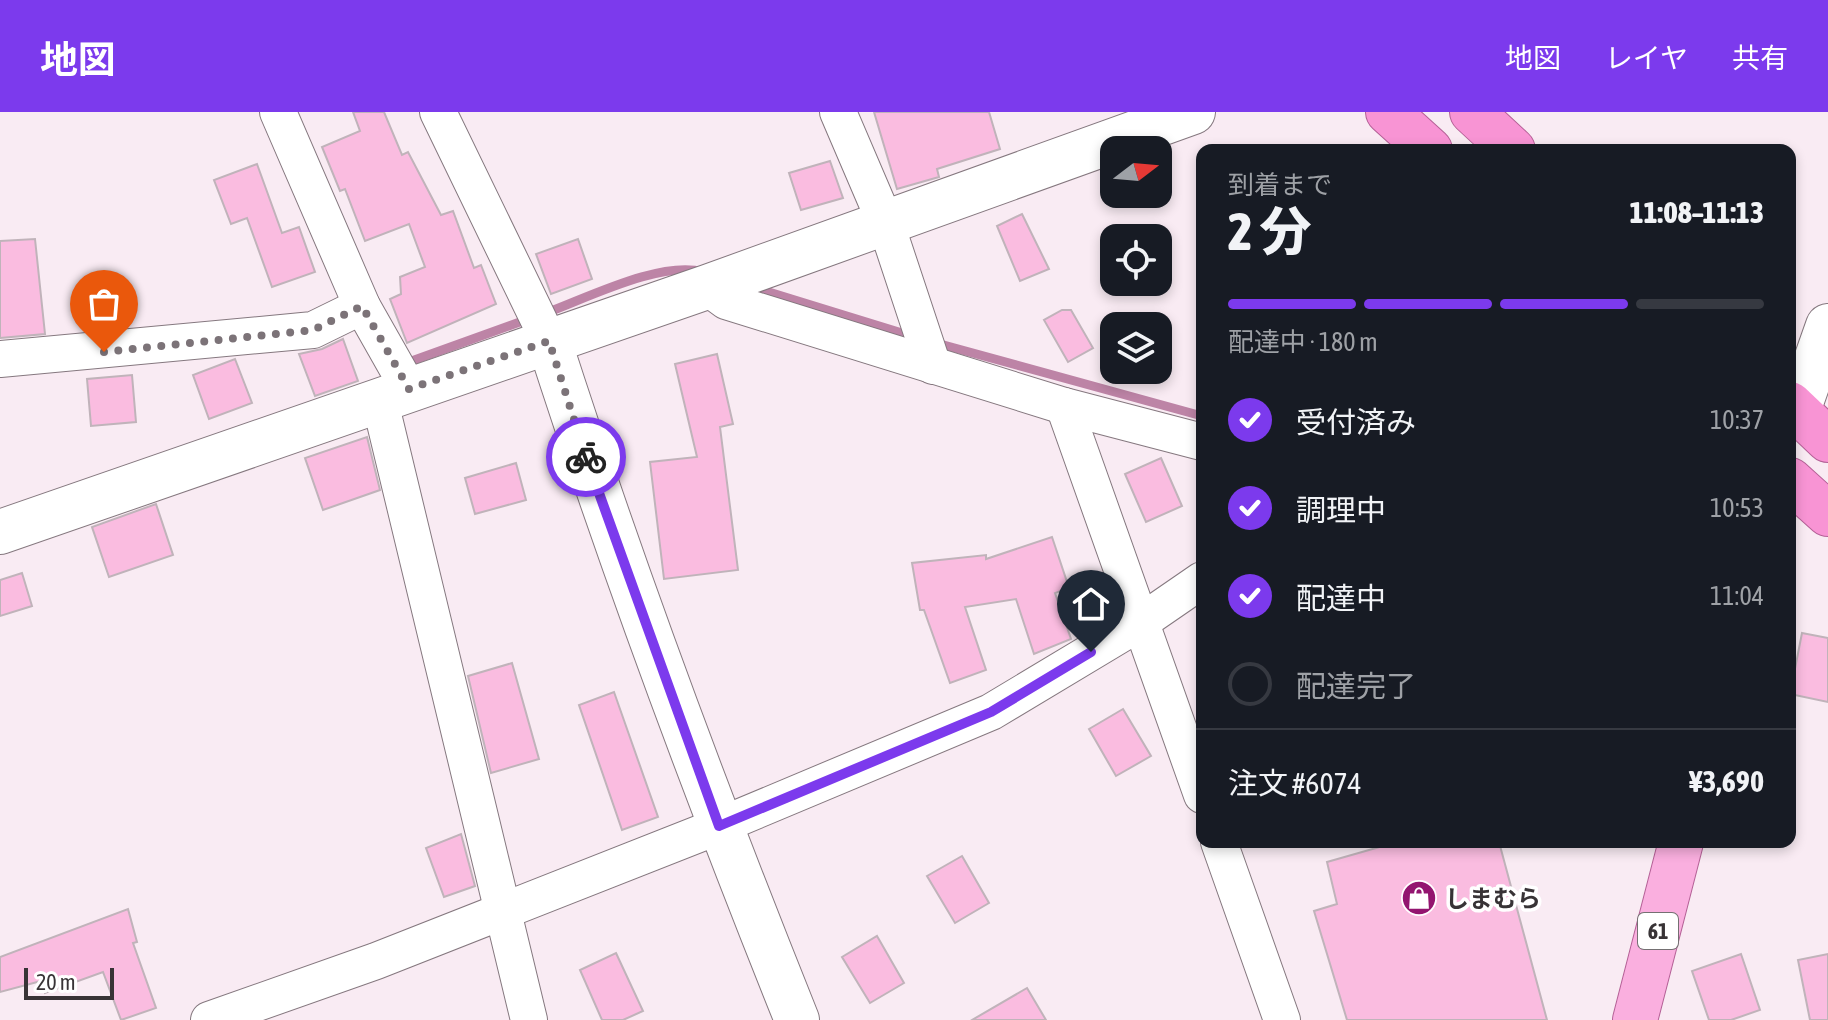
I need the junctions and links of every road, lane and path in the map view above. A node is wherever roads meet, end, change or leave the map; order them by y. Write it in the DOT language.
graph roads {
  1 [pos="278,112"];
  2 [pos="438,112"];
  3 [pos="838,112"];
  4 [pos="1193,112"];
  5 [pos="1388,112"];
  6 [pos="1472,112"];
  7 [pos="1423,144"];
  8 [pos="1507,144"];
  9 [pos="886,224"];
  10 [pos="707,287"];
  11 [pos="362,306"];
  12 [pos="1828,326"];
  13 [pos="549,341"];
  14 [pos="0,359"];
  15 [pos="933,366"];
  16 [pos="394,396"];
  17 [pos="1064,406"];
  18 [pos="1801,423"];
  19 [pos="1196,440"];
  20 [pos="1796,485"];
  21 [pos="1828,514"];
  22 [pos="0,532"];
  23 [pos="1196,584"];
  24 [pos="1141,622"];
  25 [pos="1196,778"];
  26 [pos="719,826"];
  27 [pos="1221,848"];
  28 [pos="1679,848"];
  29 [pos="503,911"];
  30 [pos="209,1020"];
  31 [pos="529,1020"];
  32 [pos="797,1020"];
  33 [pos="1282,1020"];
  34 [pos="1635,1020"];
  1 -- 11 [label="street"];
  2 -- 13 [label="street"];
  3 -- 9 [label="street"];
  4 -- 9 [label="street"];
  5 -- 7 [label="highway"];
  6 -- 8 [label="highway"];
  9 -- 10 [label="street"];
  9 -- 15 [label="street"];
  10 -- 13 [label="street"];
  10 -- 15 [label="street"];
  11 -- 14 [label="street"];
  11 -- 16 [label="street"];
  12 -- 18 [label="street"];
  13 -- 16 [label="street"];
  13 -- 26 [label="street"];
  15 -- 17 [label="street"];
  16 -- 22 [label="street"];
  16 -- 29 [label="street"];
  17 -- 19 [label="street"];
  17 -- 24 [label="street"];
  20 -- 21 [label="highway"];
  23 -- 24 [label="street"];
  24 -- 25 [label="street"];
  24 -- 26 [label="street"];
  26 -- 29 [label="street"];
  26 -- 32 [label="street"];
  27 -- 33 [label="street"];
  28 -- 34 [label="main road, 61"];
  29 -- 30 [label="street"];
  29 -- 31 [label="street"];
}
